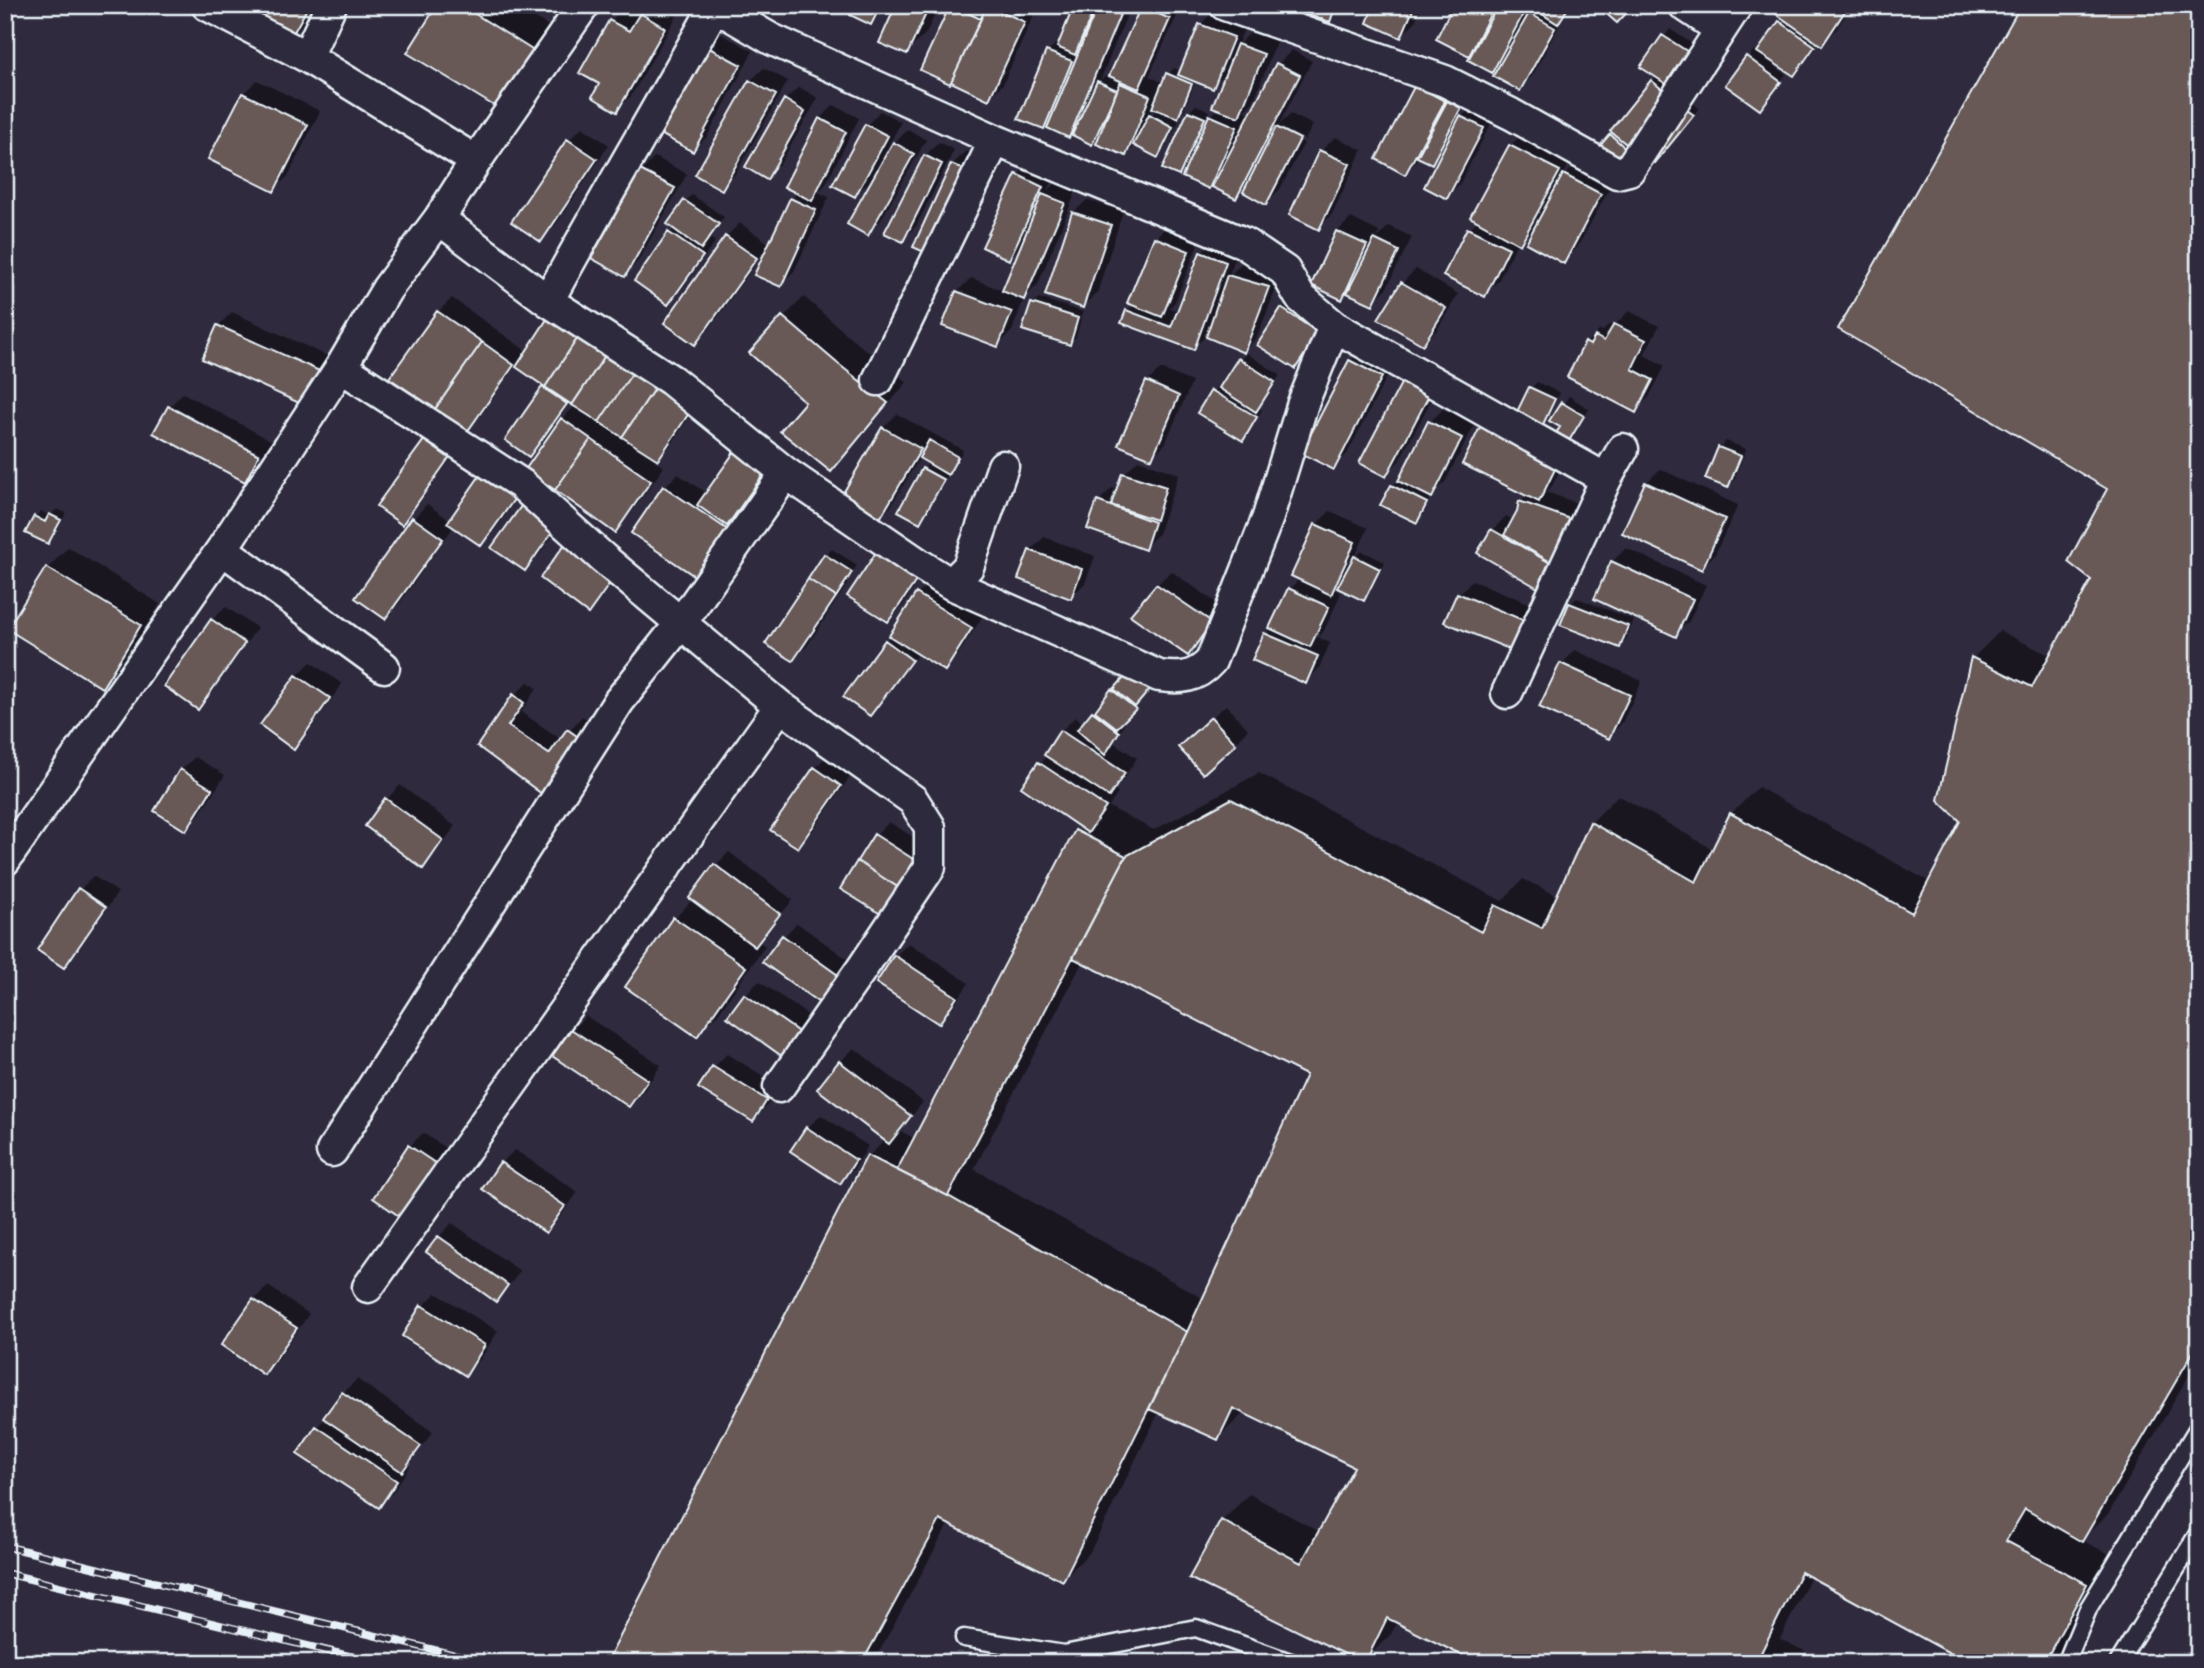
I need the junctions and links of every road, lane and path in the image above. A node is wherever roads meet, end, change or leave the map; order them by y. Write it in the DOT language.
graph roads {
  1 [pos="207,5"];
  2 [pos="331,5"];
  3 [pos="584,5"];
  4 [pos="1225,5"];
  5 [pos="1684,5"];
  6 [pos="1737,5"];
  7 [pos="714,6"];
  8 [pos="1720,29"];
  9 [pos="307,57"];
  10 [pos="995,140"];
  11 [pos="476,161"];
  12 [pos="439,219"];
  13 [pos="548,301"];
  14 [pos="1334,326"];
  15 [pos="341,367"];
  16 [pos="878,380"];
  17 [pos="1623,449"];
  18 [pos="1003,466"];
  19 [pos="786,473"];
  20 [pos="1606,479"];
  21 [pos="222,549"];
  22 [pos="951,584"];
  23 [pos="681,623"];
  24 [pos="384,667"];
  25 [pos="1507,693"];
  26 [pos="780,706"];
  27 [pos="5,860"];
  28 [pos="779,1087"];
  29 [pos="332,1151"];
  30 [pos="368,1287"];
  31 [pos="2199,1426"];
  32 [pos="2199,1532"];
  33 [pos="964,1638"];
  34 [pos="1293,1663"];
  35 [pos="2066,1663"];
  36 [pos="2118,1663"];
  1 -- 9 [label="street"];
  2 -- 9 [label="street"];
  3 -- 11 [label="street"];
  4 -- 8 [label="street"];
  5 -- 8 [label="street"];
  6 -- 8 [label="street"];
  7 -- 10 [label="street"];
  7 -- 13 [label="street"];
  9 -- 11 [label="street"];
  10 -- 14 [label="street"];
  10 -- 16 [label="street"];
  11 -- 12 [label="street"];
  12 -- 13 [label="street"];
  12 -- 15 [label="street"];
  13 -- 19 [label="street"];
  14 -- 20 [label="street"];
  14 -- 22 [label="street"];
  15 -- 21 [label="street"];
  15 -- 23 [label="street"];
  17 -- 20 [label="street"];
  18 -- 22 [label="street"];
  19 -- 22 [label="street"];
  19 -- 23 [label="street"];
  20 -- 25 [label="street"];
  21 -- 24 [label="street"];
  21 -- 27 [label="street"];
  23 -- 26 [label="street"];
  23 -- 29 [label="street"];
  26 -- 28 [label="street"];
  26 -- 30 [label="street"];
  31 -- 35 [label="lane"];
  32 -- 36 [label="lane"];
  33 -- 34 [label="lane"];
}
